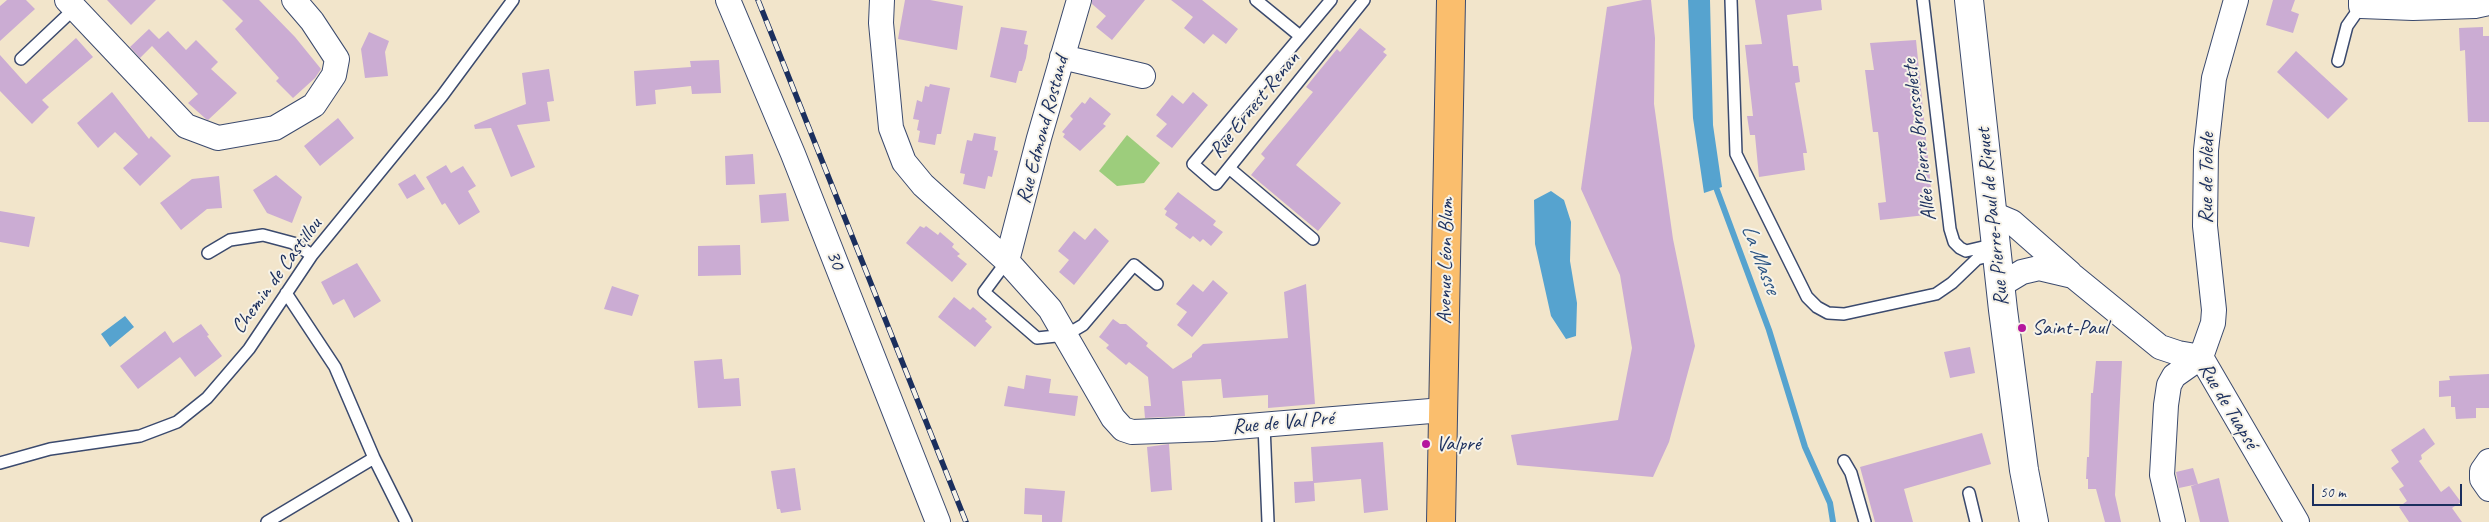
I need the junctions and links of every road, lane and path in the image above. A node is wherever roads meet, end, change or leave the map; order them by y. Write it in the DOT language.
graph roads {
  1 [pos="294,0"];
  2 [pos="513,0"];
  3 [pos="728,0"];
  4 [pos="882,0"];
  5 [pos="1079,0"];
  6 [pos="1256,0"];
  7 [pos="1331,0"];
  8 [pos="1364,0"];
  9 [pos="1451,0"];
  10 [pos="1731,0"];
  11 [pos="1923,0"];
  12 [pos="1969,0"];
  13 [pos="2236,0"];
  14 [pos="2361,3"];
  15 [pos="2489,3"];
  16 [pos="71,4"];
  17 [pos="1300,36"];
  18 [pos="1062,57"];
  19 [pos="21,59"];
  20 [pos="2338,61"];
  21 [pos="1143,76"];
  22 [pos="1229,168"];
  23 [pos="1993,214"];
  24 [pos="1313,239"];
  25 [pos="208,253"];
  26 [pos="312,255"];
  27 [pos="1007,261"];
  28 [pos="2073,276"];
  29 [pos="1157,284"];
  30 [pos="2002,284"];
  31 [pos="286,293"];
  32 [pos="1066,335"];
  33 [pos="2201,357"];
  34 [pos="1443,410"];
  35 [pos="1264,425"];
  36 [pos="374,458"];
  37 [pos="1844,461"];
  38 [pos="2489,461"];
  39 [pos="0,463"];
  40 [pos="2489,489"];
  41 [pos="1969,493"];
  42 [pos="267,522"];
  43 [pos="406,522"];
  44 [pos="938,522"];
  45 [pos="1268,522"];
  46 [pos="1441,522"];
  47 [pos="1865,522"];
  48 [pos="1976,522"];
  49 [pos="2034,522"];
  50 [pos="2172,522"];
  51 [pos="2297,522"];
  1 -- 16 [label="street"];
  2 -- 26 [label="lane, Chemin de Castillou"];
  3 -- 44 [label="street, 30"];
  4 -- 27 [label="street"];
  5 -- 18 [label="street, Rue Edmond Rostand"];
  6 -- 17 [label="lane"];
  7 -- 17 [label="lane, Rue Ernest Renan"];
  8 -- 22 [label="lane, Rue Ernest Renan"];
  9 -- 34 [label="main road, Avenue Léon Blum"];
  10 -- 11 [label="lane, Allée Pierre Brossolette"];
  12 -- 23 [label="street, Rue Pierre-Paul de Riquet"];
  13 -- 33 [label="street, Rue de Tolède"];
  14 -- 15 [label="street"];
  14 -- 20 [label="lane"];
  16 -- 19 [label="lane"];
  17 -- 22 [label="lane, Rue Ernest Renan"];
  18 -- 21 [label="street"];
  18 -- 27 [label="street, Rue Edmond Rostand"];
  22 -- 24 [label="lane"];
  23 -- 28 [label="street"];
  23 -- 30 [label="street, Rue Pierre-Paul de Riquet"];
  25 -- 26 [label="lane"];
  26 -- 31 [label="lane, Chemin de Castillou"];
  27 -- 32 [label="street"];
  27 -- 32 [label="lane"];
  28 -- 30 [label="street, Rue de Tuapsé"];
  28 -- 33 [label="street, Rue de Tuapsé"];
  29 -- 32 [label="lane"];
  30 -- 49 [label="street, Rue Pierre-Paul de Riquet"];
  31 -- 36 [label="lane"];
  31 -- 39 [label="lane, Chemin de Castillou"];
  32 -- 35 [label="street, Rue de Val Pré"];
  33 -- 50 [label="street"];
  33 -- 51 [label="street, Rue de Tuapsé"];
  34 -- 35 [label="street, Rue de Val Pré"];
  34 -- 46 [label="main road, Avenue Léon Blum"];
  35 -- 45 [label="lane"];
  36 -- 42 [label="lane"];
  36 -- 43 [label="lane"];
  37 -- 47 [label="lane"];
  38 -- 40 [label="street"];
  41 -- 48 [label="lane"];
}
